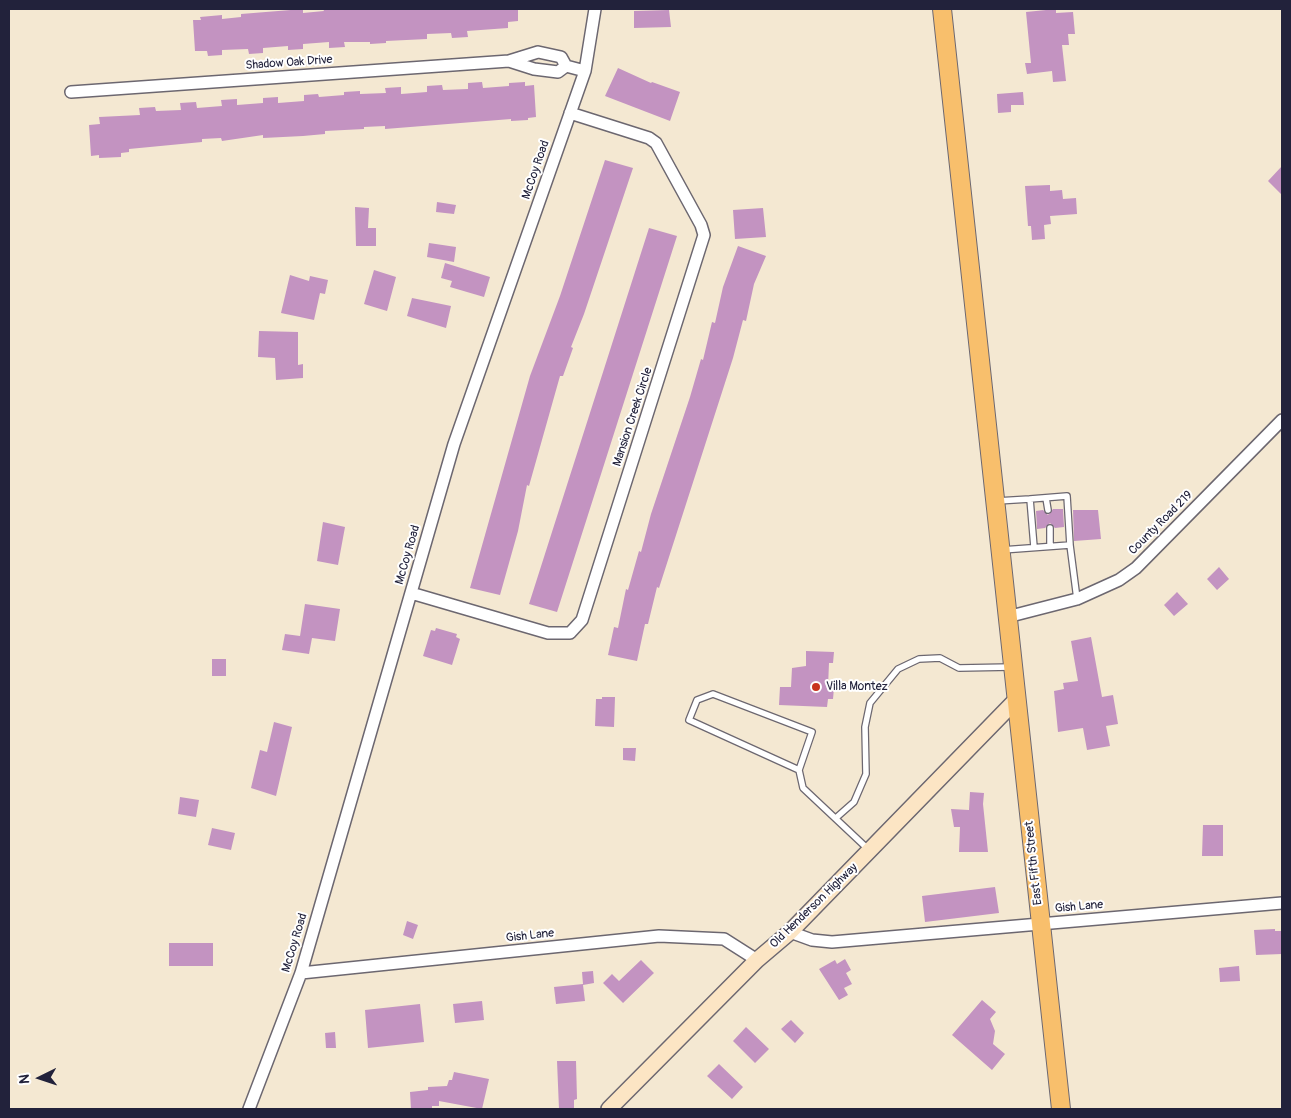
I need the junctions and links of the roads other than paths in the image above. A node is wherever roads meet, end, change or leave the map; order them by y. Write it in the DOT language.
graph roads {
  1 [pos="595,9"];
  2 [pos="942,9"];
  3 [pos="510,61"];
  4 [pos="566,66"];
  5 [pos="585,71"];
  6 [pos="71,92"];
  7 [pos="570,113"];
  8 [pos="1282,420"];
  9 [pos="1046,498"];
  10 [pos="1030,499"];
  11 [pos="995,501"];
  12 [pos="1048,510"];
  13 [pos="1050,528"];
  14 [pos="1070,545"];
  15 [pos="1050,546"];
  16 [pos="1034,548"];
  17 [pos="1000,550"];
  18 [pos="411,593"];
  19 [pos="1077,599"];
  20 [pos="1007,617"];
  21 [pos="1012,667"];
  22 [pos="1016,700"];
  23 [pos="799,770"];
  24 [pos="837,817"];
  25 [pos="870,850"];
  26 [pos="1282,904"];
  27 [pos="1040,924"];
  28 [pos="790,932"];
  29 [pos="757,960"];
  30 [pos="301,973"];
  31 [pos="249,1109"];
  32 [pos="609,1109"];
  33 [pos="1061,1109"];
  1 -- 5 [label="street, McCoy Road"];
  2 -- 11 [label="main road, East Fifth Street"];
  3 -- 4 [label="street, Shadow Oak Drive"];
  3 -- 4 [label="street, Shadow Oak Drive"];
  3 -- 6 [label="street, Shadow Oak Drive"];
  4 -- 5 [label="street, Shadow Oak Drive"];
  5 -- 7 [label="street, McCoy Road"];
  7 -- 18 [label="street, McCoy Road"];
  7 -- 18 [label="street, Mansion Creek Circle"];
  8 -- 19 [label="street, County Road 219"];
  9 -- 10 [label="lane"];
  9 -- 12 [label="lane"];
  9 -- 14 [label="lane"];
  10 -- 11 [label="lane"];
  10 -- 16 [label="lane"];
  11 -- 17 [label="main road, East Fifth Street"];
  13 -- 15 [label="lane"];
  14 -- 15 [label="lane"];
  14 -- 19 [label="lane"];
  15 -- 16 [label="lane"];
  16 -- 17 [label="lane"];
  17 -- 20 [label="main road, East Fifth Street"];
  18 -- 30 [label="street, McCoy Road"];
  19 -- 20 [label="street, County Road 219"];
  20 -- 21 [label="main road, East Fifth Street"];
  21 -- 22 [label="main road, East Fifth Street"];
  21 -- 24 [label="lane"];
  22 -- 25 [label="main road, Old Henderson Highway"];
  22 -- 27 [label="main road, East Fifth Street"];
  23 -- 23 [label="lane"];
  23 -- 24 [label="lane"];
  24 -- 25 [label="lane"];
  25 -- 28 [label="main road, Old Henderson Highway"];
  26 -- 27 [label="street, Gish Lane"];
  27 -- 28 [label="street, Gish Lane"];
  27 -- 33 [label="main road, East Fifth Street"];
  28 -- 29 [label="main road, Old Henderson Highway"];
  29 -- 30 [label="street, Gish Lane"];
  29 -- 32 [label="main road, Old Henderson Highway"];
  30 -- 31 [label="street, McCoy Road"];
}
